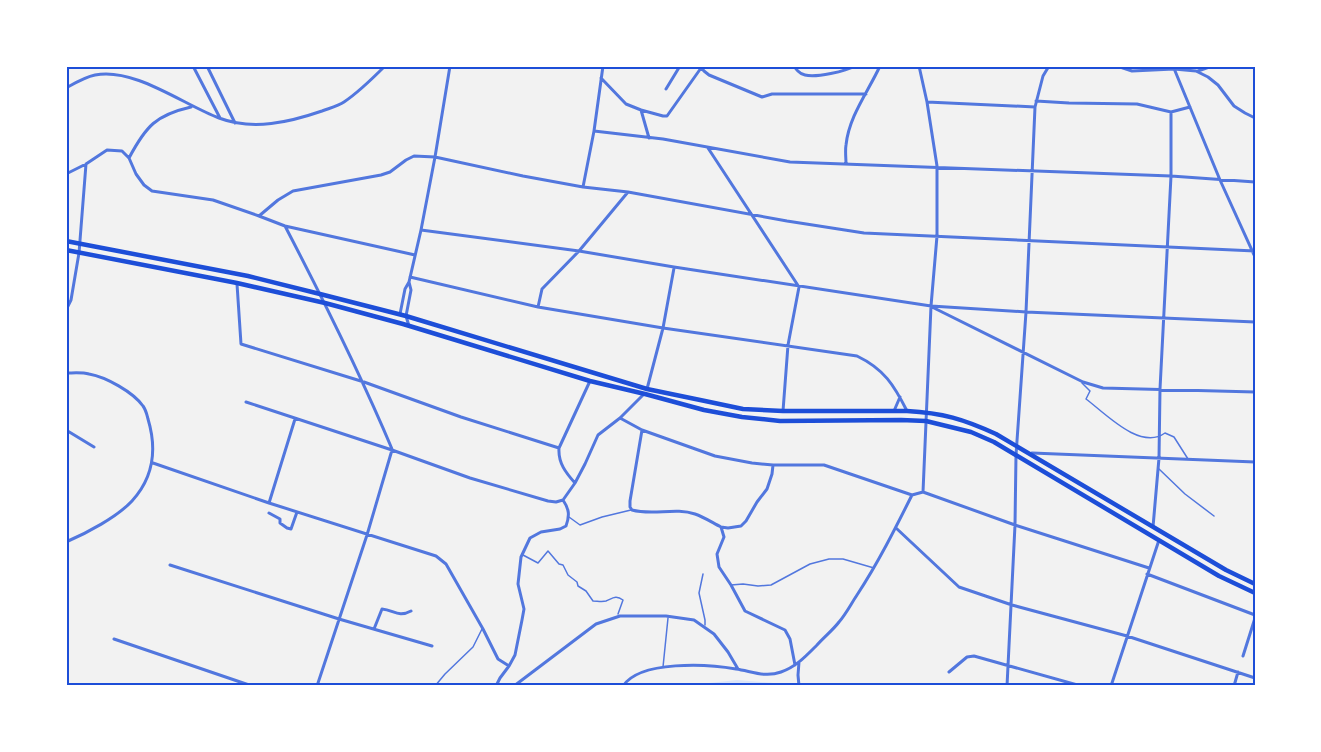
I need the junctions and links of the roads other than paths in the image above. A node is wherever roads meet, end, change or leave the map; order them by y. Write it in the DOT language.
graph roads {
  1 [pos="193,66"];
  2 [pos="207,66"];
  3 [pos="385,66"];
  4 [pos="450,66"];
  5 [pos="603,66"];
  6 [pos="680,66"];
  7 [pos="796,66"];
  8 [pos="855,66"];
  9 [pos="880,66"];
  10 [pos="920,66"];
  11 [pos="1049,66"];
  12 [pos="1117,66"];
  13 [pos="1137,66"];
  14 [pos="1212,66"];
  15 [pos="703,68"];
  16 [pos="1173,68"];
  17 [pos="1132,71"];
  18 [pos="1196,71"];
  19 [pos="601,78"];
  20 [pos="66,88"];
  21 [pos="666,88"];
  22 [pos="866,94"];
  23 [pos="1036,101"];
  24 [pos="927,102"];
  25 [pos="193,106"];
  26 [pos="1035,106"];
  27 [pos="1190,107"];
  28 [pos="641,110"];
  29 [pos="1171,112"];
  30 [pos="1255,118"];
  31 [pos="220,119"];
  32 [pos="235,123"];
  33 [pos="594,131"];
  34 [pos="649,138"];
  35 [pos="707,147"];
  36 [pos="435,157"];
  37 [pos="129,158"];
  38 [pos="86,164"];
  39 [pos="846,164"];
  40 [pos="937,166"];
  41 [pos="1032,170"];
  42 [pos="66,174"];
  43 [pos="1171,176"];
  44 [pos="1220,180"];
  45 [pos="1255,182"];
  46 [pos="583,187"];
  47 [pos="628,192"];
  48 [pos="752,214"];
  49 [pos="259,216"];
  50 [pos="285,226"];
  51 [pos="421,230"];
  52 [pos="937,236"];
  53 [pos="1029,240"];
  54 [pos="66,241"];
  55 [pos="80,244"];
  56 [pos="1167,248"];
  57 [pos="66,250"];
  58 [pos="579,250"];
  59 [pos="1254,251"];
  60 [pos="80,253"];
  61 [pos="415,255"];
  62 [pos="1255,257"];
  63 [pos="674,267"];
  64 [pos="248,276"];
  65 [pos="410,277"];
  66 [pos="409,282"];
  67 [pos="237,283"];
  68 [pos="799,287"];
  69 [pos="320,294"];
  70 [pos="325,303"];
  71 [pos="931,306"];
  72 [pos="538,308"];
  73 [pos="66,310"];
  74 [pos="1026,312"];
  75 [pos="400,315"];
  76 [pos="406,316"];
  77 [pos="1164,317"];
  78 [pos="1255,322"];
  79 [pos="409,326"];
  80 [pos="663,328"];
  81 [pos="788,345"];
  82 [pos="1023,351"];
  83 [pos="66,373"];
  84 [pos="1079,380"];
  85 [pos="590,381"];
  86 [pos="364,382"];
  87 [pos="1160,389"];
  88 [pos="646,391"];
  89 [pos="1255,392"];
  90 [pos="900,397"];
  91 [pos="246,402"];
  92 [pos="783,411"];
  93 [pos="894,411"];
  94 [pos="907,411"];
  95 [pos="926,412"];
  96 [pos="296,418"];
  97 [pos="620,418"];
  98 [pos="926,421"];
  99 [pos="66,430"];
  100 [pos="642,430"];
  101 [pos="1159,437"];
  102 [pos="1017,446"];
  103 [pos="94,447"];
  104 [pos="559,448"];
  105 [pos="392,450"];
  106 [pos="1030,453"];
  107 [pos="1016,455"];
  108 [pos="1159,458"];
  109 [pos="1188,459"];
  110 [pos="1255,462"];
  111 [pos="153,463"];
  112 [pos="773,465"];
  113 [pos="1158,468"];
  114 [pos="574,483"];
  115 [pos="922,492"];
  116 [pos="912,495"];
  117 [pos="562,500"];
  118 [pos="269,503"];
  119 [pos="632,510"];
  120 [pos="297,512"];
  121 [pos="269,513"];
  122 [pos="1214,516"];
  123 [pos="569,517"];
  124 [pos="1015,525"];
  125 [pos="721,527"];
  126 [pos="1153,527"];
  127 [pos="896,528"];
  128 [pos="367,535"];
  129 [pos="1159,540"];
  130 [pos="66,542"];
  131 [pos="522,554"];
  132 [pos="170,565"];
  133 [pos="875,568"];
  134 [pos="1149,568"];
  135 [pos="703,574"];
  136 [pos="1147,574"];
  137 [pos="1255,584"];
  138 [pos="732,585"];
  139 [pos="1255,593"];
  140 [pos="1012,605"];
  141 [pos="411,611"];
  142 [pos="668,616"];
  143 [pos="1255,616"];
  144 [pos="618,617"];
  145 [pos="339,619"];
  146 [pos="705,626"];
  147 [pos="483,628"];
  148 [pos="374,629"];
  149 [pos="1127,636"];
  150 [pos="114,639"];
  151 [pos="432,646"];
  152 [pos="1243,656"];
  153 [pos="797,664"];
  154 [pos="1008,664"];
  155 [pos="509,666"];
  156 [pos="663,667"];
  157 [pos="738,669"];
  158 [pos="949,672"];
  159 [pos="1238,672"];
  160 [pos="1255,678"];
  161 [pos="252,686"];
  162 [pos="316,686"];
  163 [pos="435,686"];
  164 [pos="496,686"];
  165 [pos="514,686"];
  166 [pos="623,686"];
  167 [pos="799,686"];
  168 [pos="1007,686"];
  169 [pos="1081,686"];
  170 [pos="1111,686"];
  171 [pos="1234,686"];
  1 -- 31 [label="street"];
  2 -- 32 [label="street"];
  3 -- 32 [label="street"];
  4 -- 36 [label="street"];
  5 -- 19 [label="street"];
  6 -- 21 [label="street"];
  7 -- 8 [label="street"];
  9 -- 22 [label="street"];
  10 -- 24 [label="street"];
  11 -- 23 [label="street"];
  12 -- 17 [label="street"];
  13 -- 17 [label="street"];
  14 -- 18 [label="street"];
  15 -- 22 [label="street"];
  15 -- 28 [label="street"];
  16 -- 17 [label="street"];
  16 -- 18 [label="street"];
  16 -- 27 [label="street"];
  18 -- 30 [label="street"];
  19 -- 28 [label="street"];
  19 -- 33 [label="street"];
  20 -- 25 [label="street"];
  22 -- 39 [label="street"];
  23 -- 26 [label="street"];
  23 -- 29 [label="street"];
  24 -- 26 [label="street"];
  24 -- 40 [label="street"];
  25 -- 31 [label="street"];
  25 -- 37 [label="street"];
  26 -- 41 [label="street"];
  27 -- 29 [label="street"];
  27 -- 44 [label="street"];
  28 -- 34 [label="street"];
  29 -- 43 [label="street"];
  31 -- 32 [label="street"];
  33 -- 34 [label="street"];
  33 -- 46 [label="street"];
  34 -- 35 [label="street"];
  35 -- 39 [label="street"];
  35 -- 48 [label="street"];
  36 -- 46 [label="street"];
  36 -- 49 [label="street"];
  36 -- 51 [label="street"];
  37 -- 38 [label="street"];
  37 -- 49 [label="street"];
  38 -- 42 [label="street"];
  38 -- 55 [label="street"];
  39 -- 40 [label="street"];
  40 -- 41 [label="street"];
  40 -- 52 [label="street"];
  41 -- 43 [label="street"];
  41 -- 53 [label="street"];
  43 -- 44 [label="street"];
  43 -- 56 [label="street"];
  44 -- 45 [label="street"];
  44 -- 59 [label="street"];
  46 -- 47 [label="street"];
  47 -- 48 [label="street"];
  47 -- 58 [label="street"];
  48 -- 52 [label="street"];
  48 -- 68 [label="street"];
  49 -- 50 [label="street"];
  50 -- 61 [label="street"];
  50 -- 69 [label="street"];
  51 -- 58 [label="street"];
  51 -- 61 [label="street"];
  52 -- 53 [label="street"];
  52 -- 71 [label="street"];
  53 -- 56 [label="street"];
  53 -- 74 [label="street"];
  54 -- 55 [label="main road"];
  55 -- 60 [label="street"];
  55 -- 64 [label="main road"];
  56 -- 59 [label="street"];
  56 -- 77 [label="street"];
  57 -- 60 [label="main road"];
  58 -- 63 [label="street"];
  58 -- 72 [label="street"];
  59 -- 62 [label="street"];
  60 -- 67 [label="main road"];
  60 -- 73 [label="street"];
  61 -- 65 [label="street"];
  63 -- 68 [label="street"];
  63 -- 80 [label="street"];
  64 -- 67 [label="main road"];
  64 -- 69 [label="main road"];
  65 -- 66 [label="street"];
  65 -- 72 [label="street"];
  66 -- 75 [label="street"];
  66 -- 76 [label="street"];
  67 -- 70 [label="main road"];
  67 -- 86 [label="street"];
  68 -- 71 [label="street"];
  68 -- 81 [label="street"];
  69 -- 70 [label="street"];
  69 -- 75 [label="main road"];
  70 -- 79 [label="main road"];
  70 -- 86 [label="street"];
  71 -- 74 [label="street"];
  71 -- 82 [label="street"];
  71 -- 95 [label="street"];
  72 -- 80 [label="street"];
  74 -- 77 [label="street"];
  74 -- 82 [label="street"];
  75 -- 76 [label="main road"];
  76 -- 79 [label="street"];
  76 -- 88 [label="main road"];
  77 -- 78 [label="street"];
  77 -- 87 [label="street"];
  79 -- 85 [label="main road"];
  80 -- 81 [label="street"];
  80 -- 88 [label="street"];
  81 -- 90 [label="street"];
  81 -- 92 [label="street"];
  82 -- 84 [label="street"];
  82 -- 102 [label="street"];
  83 -- 111 [label="street"];
  84 -- 87 [label="street"];
  84 -- 101 [label="lane"];
  85 -- 88 [label="main road"];
  85 -- 104 [label="street"];
  86 -- 104 [label="street"];
  86 -- 105 [label="street"];
  87 -- 89 [label="street"];
  87 -- 101 [label="street"];
  88 -- 92 [label="main road"];
  88 -- 97 [label="street"];
  88 -- 98 [label="main road"];
  90 -- 93 [label="street"];
  90 -- 94 [label="street"];
  91 -- 96 [label="street"];
  92 -- 93 [label="main road"];
  93 -- 94 [label="main road"];
  94 -- 95 [label="main road"];
  95 -- 98 [label="street"];
  95 -- 102 [label="main road"];
  96 -- 105 [label="street"];
  96 -- 118 [label="street"];
  97 -- 100 [label="street"];
  97 -- 114 [label="street"];
  98 -- 107 [label="main road"];
  98 -- 115 [label="street"];
  99 -- 103 [label="street"];
  100 -- 112 [label="street"];
  100 -- 119 [label="street"];
  101 -- 108 [label="street"];
  101 -- 109 [label="lane"];
  102 -- 106 [label="main road"];
  102 -- 107 [label="street"];
  104 -- 114 [label="street"];
  105 -- 117 [label="street"];
  105 -- 128 [label="street"];
  106 -- 108 [label="street"];
  106 -- 126 [label="main road"];
  107 -- 124 [label="street"];
  107 -- 129 [label="main road"];
  108 -- 109 [label="street"];
  108 -- 113 [label="street"];
  109 -- 110 [label="street"];
  111 -- 118 [label="street"];
  111 -- 130 [label="street"];
  112 -- 116 [label="street"];
  112 -- 125 [label="street"];
  113 -- 122 [label="lane"];
  113 -- 126 [label="street"];
  114 -- 117 [label="street"];
  115 -- 116 [label="street"];
  115 -- 124 [label="street"];
  116 -- 127 [label="street"];
  117 -- 123 [label="street"];
  118 -- 120 [label="street"];
  119 -- 123 [label="lane"];
  119 -- 125 [label="street"];
  120 -- 121 [label="street"];
  120 -- 128 [label="street"];
  123 -- 131 [label="street"];
  124 -- 134 [label="street"];
  124 -- 140 [label="street"];
  125 -- 138 [label="street"];
  126 -- 137 [label="main road"];
  127 -- 133 [label="street"];
  127 -- 140 [label="street"];
  128 -- 145 [label="street"];
  128 -- 147 [label="street"];
  129 -- 134 [label="street"];
  129 -- 139 [label="main road"];
  131 -- 144 [label="lane"];
  131 -- 155 [label="street"];
  132 -- 145 [label="street"];
  133 -- 138 [label="lane"];
  133 -- 153 [label="street"];
  134 -- 136 [label="street"];
  135 -- 146 [label="lane"];
  136 -- 143 [label="street"];
  136 -- 149 [label="street"];
  138 -- 153 [label="street"];
  140 -- 149 [label="street"];
  140 -- 154 [label="street"];
  141 -- 148 [label="street"];
  142 -- 144 [label="street"];
  142 -- 146 [label="street"];
  142 -- 156 [label="lane"];
  143 -- 152 [label="street"];
  144 -- 165 [label="street"];
  145 -- 148 [label="street"];
  145 -- 162 [label="street"];
  146 -- 157 [label="street"];
  147 -- 155 [label="street"];
  147 -- 163 [label="lane"];
  148 -- 151 [label="street"];
  149 -- 159 [label="street"];
  149 -- 170 [label="street"];
  150 -- 161 [label="street"];
  153 -- 157 [label="street"];
  153 -- 167 [label="street"];
  154 -- 158 [label="street"];
  154 -- 168 [label="street"];
  154 -- 169 [label="street"];
  155 -- 164 [label="street"];
  156 -- 157 [label="street"];
  156 -- 166 [label="street"];
  159 -- 160 [label="street"];
  159 -- 171 [label="street"];
}
